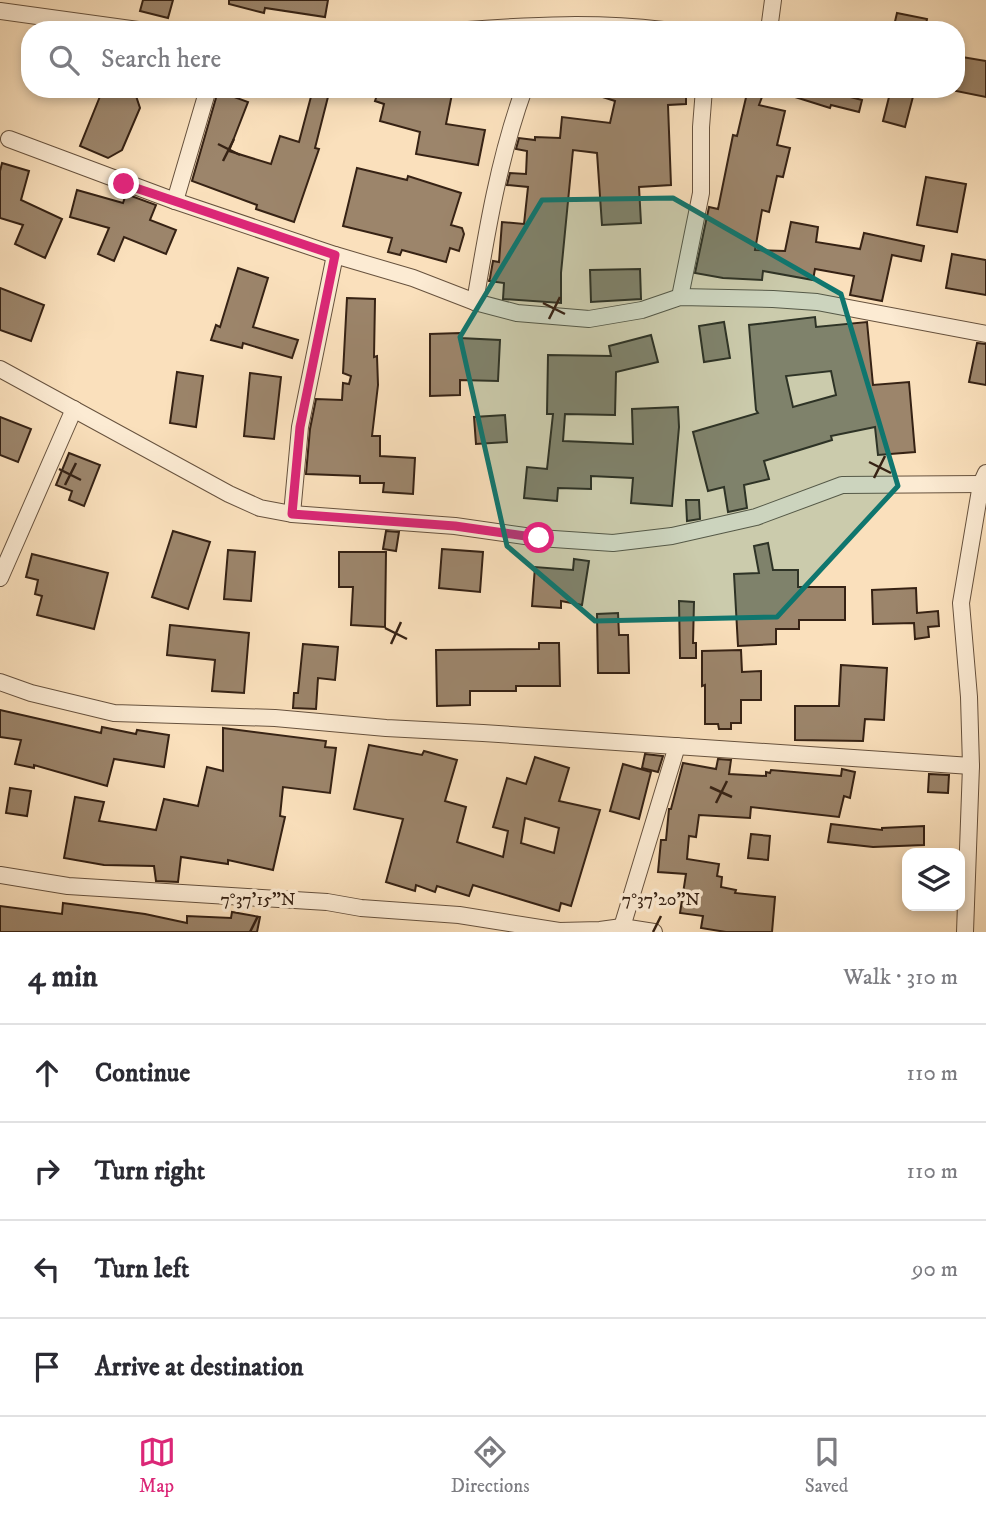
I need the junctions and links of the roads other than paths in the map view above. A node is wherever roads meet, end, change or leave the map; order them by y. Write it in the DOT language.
graph roads {
  1 [pos="773,0"];
  2 [pos="0,11"];
  3 [pos="73,21"];
  4 [pos="770,21"];
  5 [pos="205,98"];
  6 [pos="521,98"];
  7 [pos="704,98"];
  8 [pos="9,139"];
  9 [pos="175,201"];
  10 [pos="335,255"];
  11 [pos="680,297"];
  12 [pos="475,302"];
  13 [pos="986,334"];
  14 [pos="0,369"];
  15 [pos="75,409"];
  16 [pos="984,478"];
  17 [pos="292,514"];
  18 [pos="1,571"];
  19 [pos="0,682"];
  20 [pos="969,697"];
  21 [pos="986,699"];
  22 [pos="677,746"];
  23 [pos="971,766"];
  24 [pos="0,875"];
  25 [pos="622,927"];
  26 [pos="558,931"];
  27 [pos="654,932"];
  28 [pos="965,932"];
  1 -- 4 [label="street"];
  2 -- 3 [label="street"];
  5 -- 9 [label="street"];
  6 -- 12 [label="street"];
  7 -- 11 [label="street"];
  8 -- 9 [label="street"];
  9 -- 10 [label="street"];
  10 -- 12 [label="street"];
  10 -- 17 [label="street"];
  11 -- 12 [label="street"];
  11 -- 13 [label="street"];
  14 -- 15 [label="street"];
  15 -- 17 [label="street"];
  15 -- 18 [label="street"];
  16 -- 17 [label="street"];
  16 -- 20 [label="street"];
  19 -- 22 [label="street"];
  20 -- 21 [label="street"];
  20 -- 23 [label="street"];
  22 -- 23 [label="street"];
  22 -- 25 [label="street"];
  23 -- 28 [label="street"];
  24 -- 26 [label="street"];
  25 -- 26 [label="street"];
  25 -- 27 [label="street"];
}
